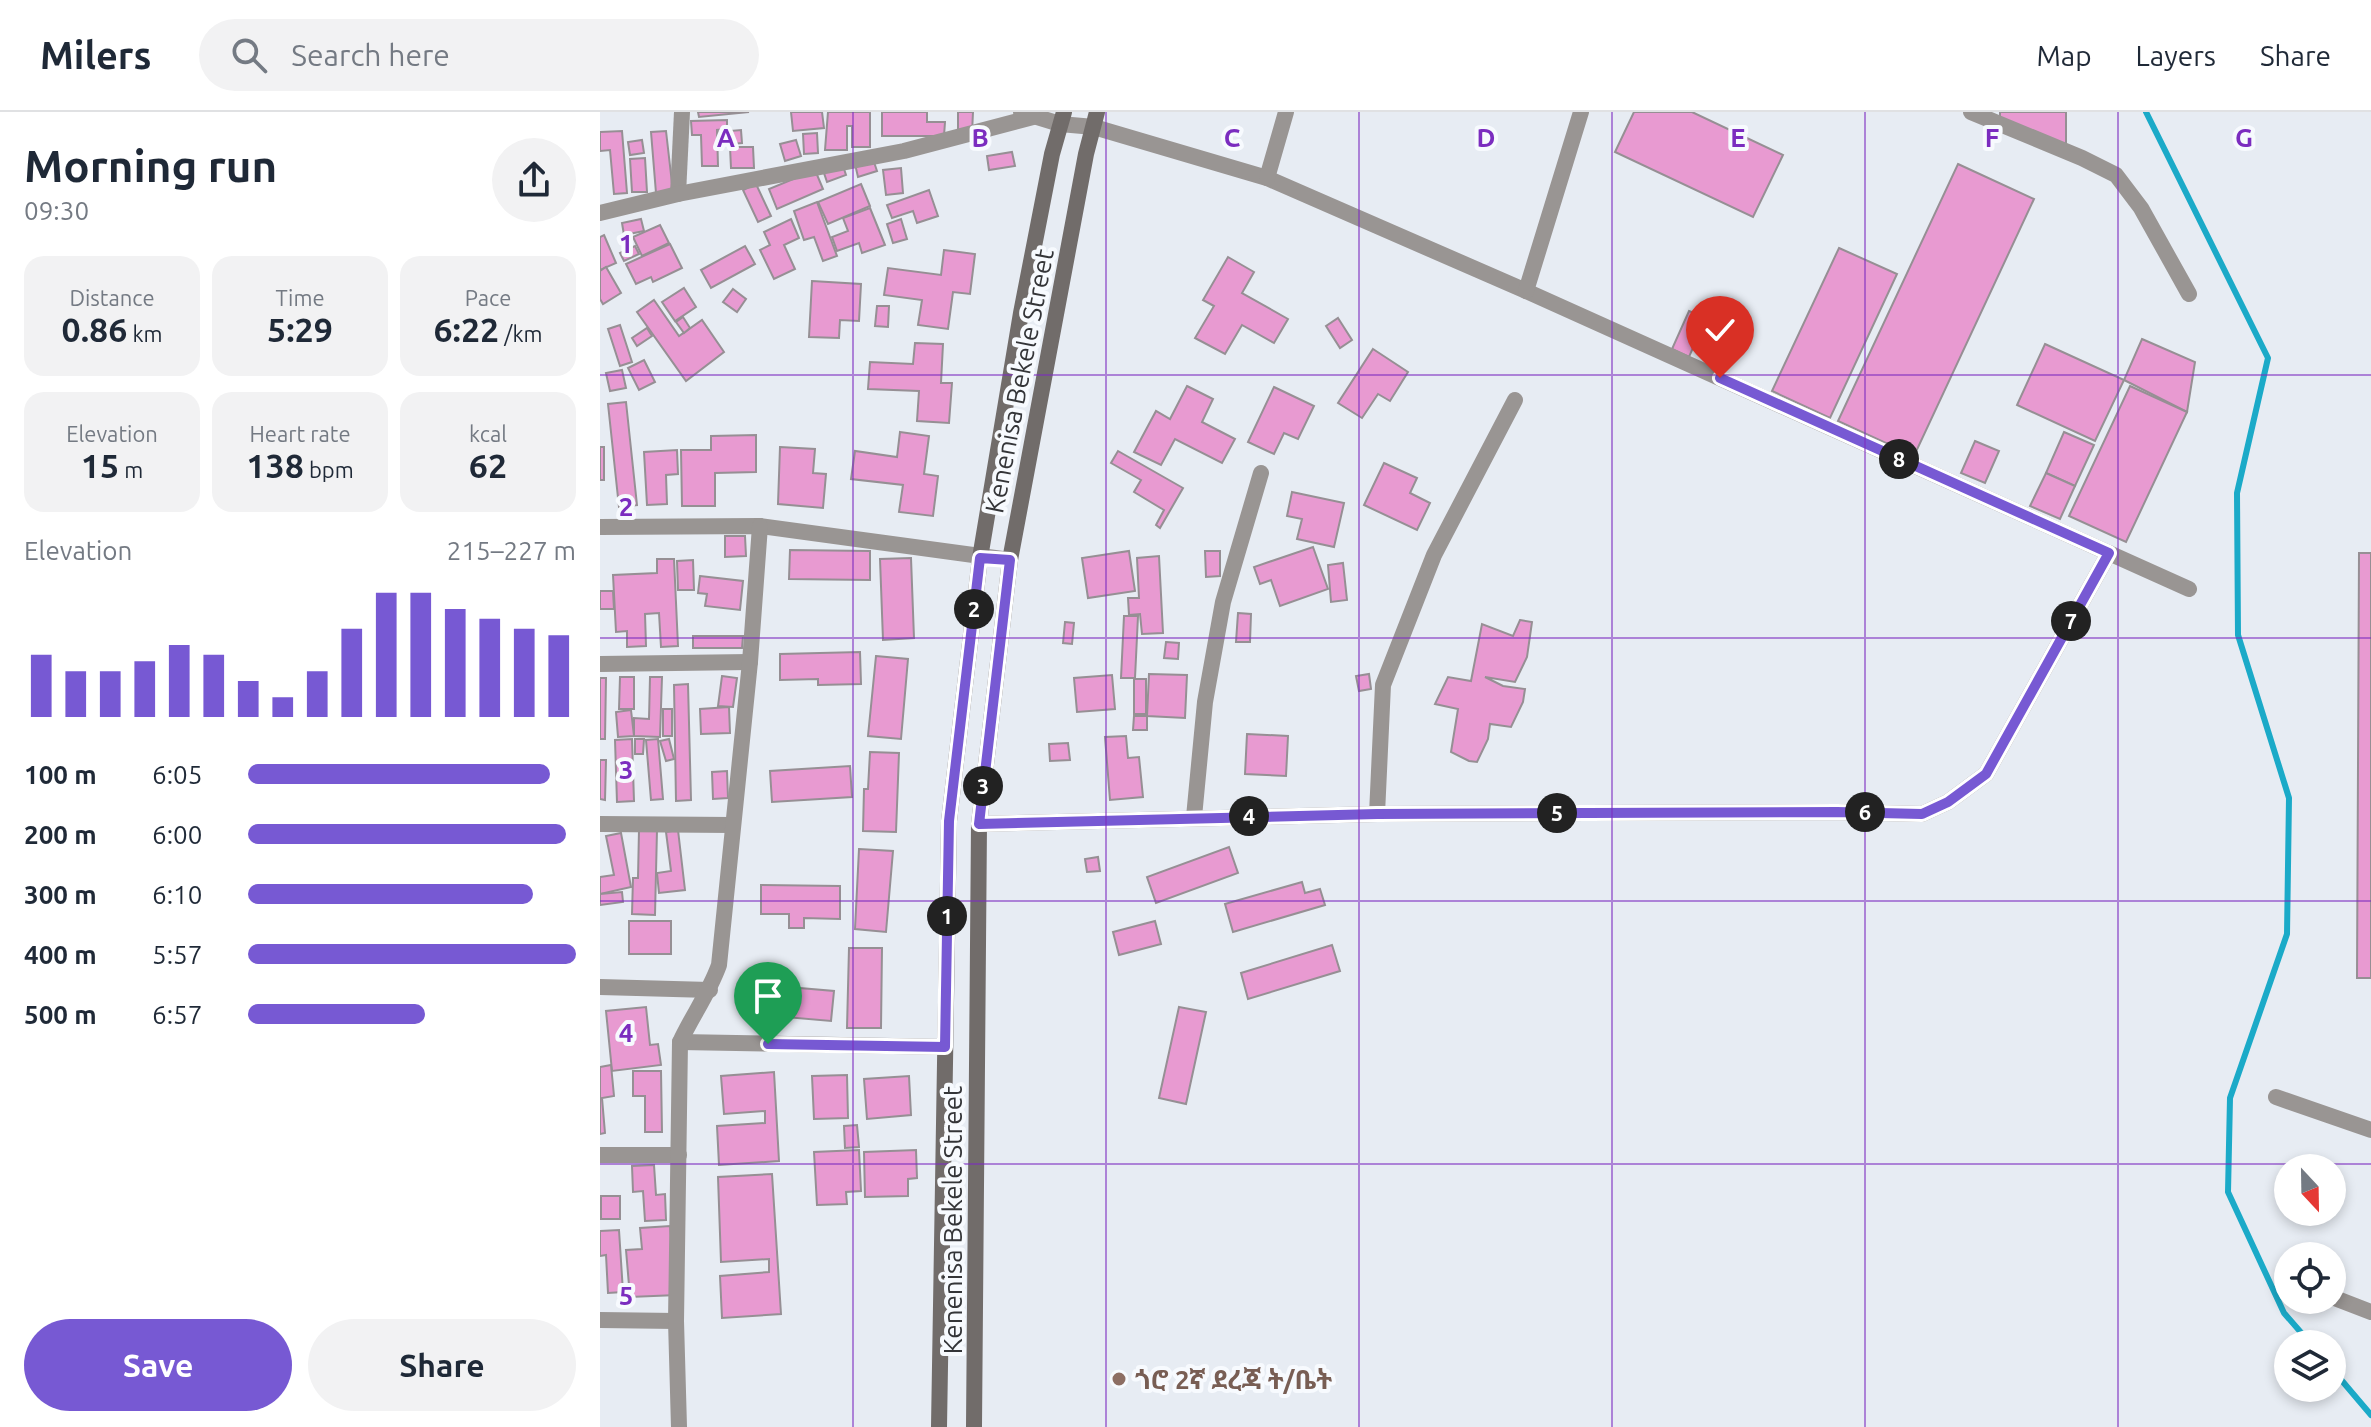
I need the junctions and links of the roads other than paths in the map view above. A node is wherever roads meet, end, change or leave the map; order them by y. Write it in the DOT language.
graph roads {
  1 [pos="682,112"];
  2 [pos="1286,112"];
  3 [pos="1581,112"];
  4 [pos="1971,112"];
  5 [pos="1028,114"];
  6 [pos="1062,118"];
  7 [pos="1095,120"];
  8 [pos="1267,178"];
  9 [pos="678,194"];
  10 [pos="600,213"];
  11 [pos="1526,291"];
  12 [pos="2189,294"];
  13 [pos="1515,400"];
  14 [pos="1261,473"];
  15 [pos="760,526"];
  16 [pos="600,527"];
  17 [pos="2109,553"];
  18 [pos="980,558"];
  19 [pos="1010,560"];
  20 [pos="2189,589"];
  21 [pos="750,662"];
  22 [pos="600,664"];
  23 [pos="1377,814"];
  24 [pos="1194,817"];
  25 [pos="600,824"];
  26 [pos="979,824"];
  27 [pos="732,825"];
  28 [pos="600,987"];
  29 [pos="710,990"];
  30 [pos="680,1042"];
  31 [pos="945,1047"];
  32 [pos="2276,1097"];
  33 [pos="2371,1130"];
  34 [pos="600,1155"];
  35 [pos="679,1155"];
  36 [pos="2346,1302"];
  37 [pos="2371,1312"];
  38 [pos="600,1320"];
  39 [pos="676,1321"];
  40 [pos="679,1427"];
  41 [pos="939,1427"];
  42 [pos="974,1427"];
  1 -- 9 [label="street"];
  2 -- 8 [label="street"];
  3 -- 11 [label="street"];
  4 -- 12 [label="street"];
  5 -- 6 [label="street"];
  5 -- 9 [label="street"];
  6 -- 7 [label="street"];
  6 -- 18 [label="main road, Kenenisa Bekele Street"];
  7 -- 8 [label="street"];
  7 -- 19 [label="main road, Kenenisa Bekele Street"];
  8 -- 11 [label="street"];
  9 -- 10 [label="street"];
  11 -- 17 [label="street"];
  13 -- 23 [label="street"];
  14 -- 24 [label="street"];
  15 -- 16 [label="street"];
  15 -- 18 [label="street"];
  15 -- 21 [label="street"];
  17 -- 20 [label="street"];
  17 -- 23 [label="street"];
  18 -- 19 [label="street"];
  18 -- 31 [label="main road, Kenenisa Bekele Street"];
  19 -- 26 [label="main road, Kenenisa Bekele Street"];
  21 -- 22 [label="street"];
  21 -- 27 [label="street"];
  23 -- 24 [label="street"];
  24 -- 26 [label="street"];
  25 -- 27 [label="street"];
  26 -- 42 [label="main road, Kenenisa Bekele Street"];
  27 -- 29 [label="street"];
  28 -- 29 [label="street"];
  29 -- 30 [label="street"];
  30 -- 31 [label="street"];
  30 -- 35 [label="street"];
  31 -- 41 [label="main road, Kenenisa Bekele Street"];
  32 -- 33 [label="street"];
  34 -- 35 [label="street"];
  35 -- 39 [label="street"];
  36 -- 37 [label="street"];
  38 -- 39 [label="street"];
  39 -- 40 [label="street"];
}
